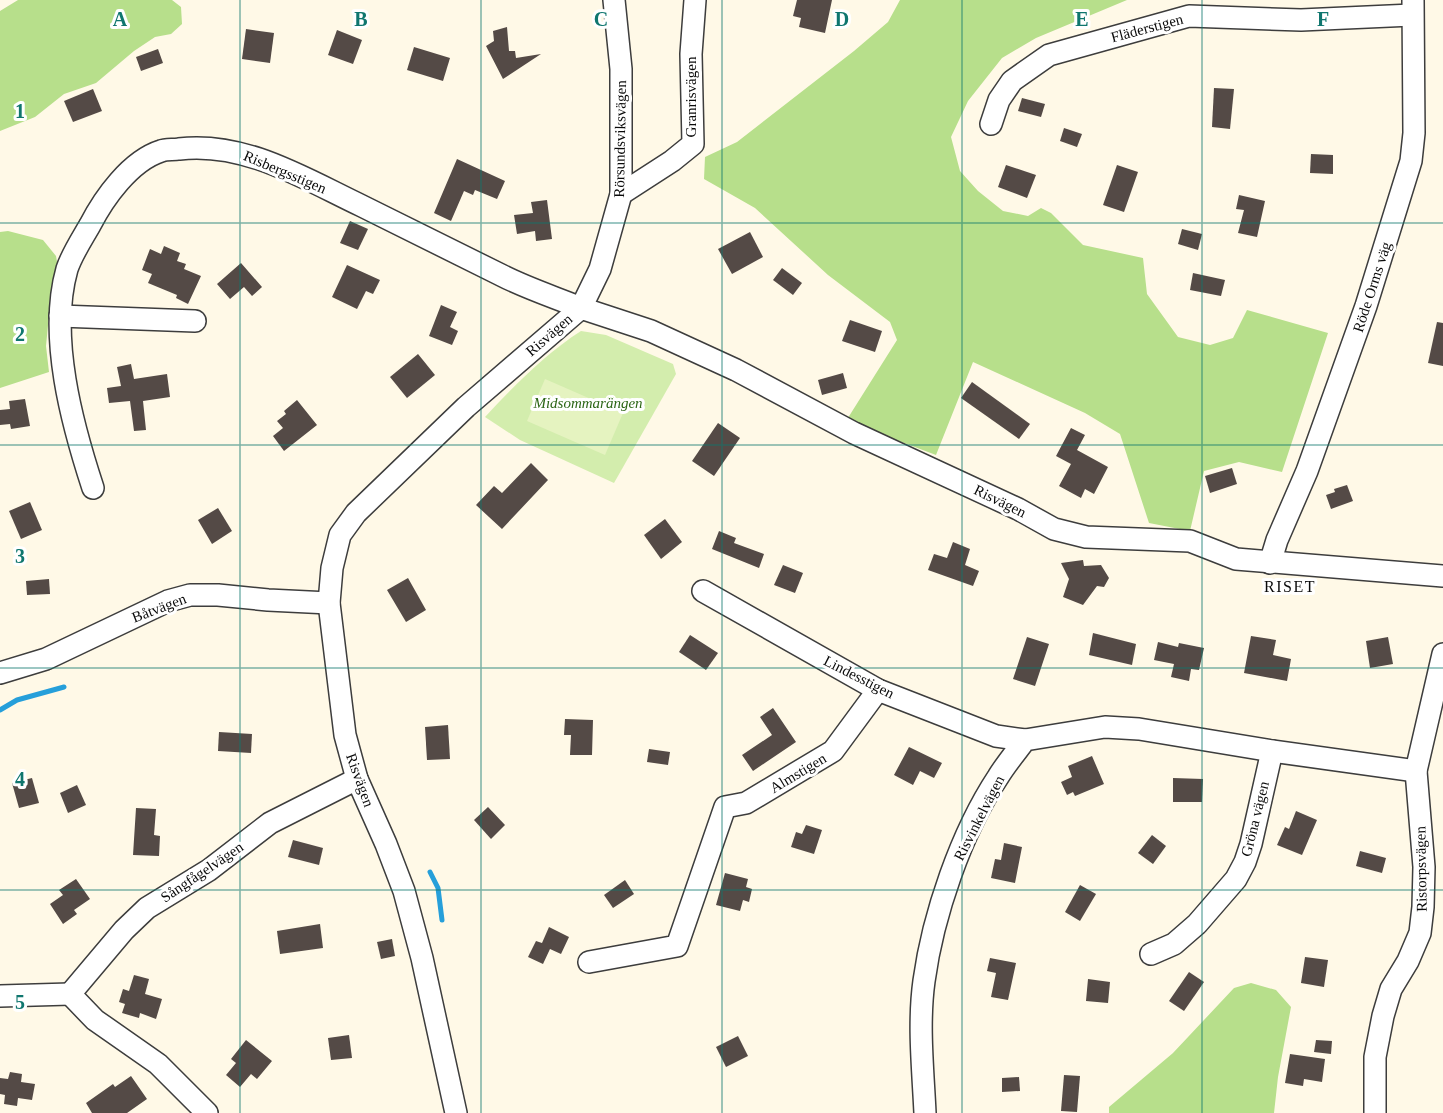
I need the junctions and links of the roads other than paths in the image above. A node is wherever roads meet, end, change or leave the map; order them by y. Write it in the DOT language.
graph roads {
  1 [pos="614,0"];
  2 [pos="695,0"];
  3 [pos="1413,8"];
  4 [pos="991,124"];
  5 [pos="621,194"];
  6 [pos="581,308"];
  7 [pos="60,316"];
  8 [pos="195,321"];
  9 [pos="93,488"];
  10 [pos="1270,563"];
  11 [pos="1443,576"];
  12 [pos="703,591"];
  13 [pos="329,603"];
  14 [pos="1443,654"];
  15 [pos="0,673"];
  16 [pos="878,690"];
  17 [pos="1025,740"];
  18 [pos="1272,752"];
  19 [pos="1416,771"];
  20 [pos="357,779"];
  21 [pos="1151,954"];
  22 [pos="589,962"];
  23 [pos="70,994"];
  24 [pos="0,996"];
  25 [pos="207,1113"];
  26 [pos="456,1113"];
  27 [pos="925,1113"];
  28 [pos="1375,1113"];
  1 -- 5 [label="street, Rörsundsviksvägen"];
  2 -- 5 [label="street, Granrisvägen"];
  3 -- 4 [label="street, Fläderstigen"];
  3 -- 10 [label="street, Röde Orms väg"];
  5 -- 6 [label="street, Rörsundsviksvägen"];
  6 -- 7 [label="street, Risbergsstigen"];
  6 -- 10 [label="street, Risvägen"];
  6 -- 13 [label="street, Risvägen"];
  7 -- 8 [label="street"];
  7 -- 9 [label="street, Risbergsstigen"];
  10 -- 11 [label="street, Risvägen"];
  12 -- 16 [label="street, Lindesstigen"];
  13 -- 15 [label="street, Båtvägen"];
  13 -- 20 [label="street, Risvägen"];
  14 -- 19 [label="street, Ristorpsvägen"];
  16 -- 17 [label="street, Lindesstigen"];
  16 -- 22 [label="street, Almstigen"];
  17 -- 18 [label="street"];
  17 -- 27 [label="street, Risvinkelvägen"];
  18 -- 19 [label="street"];
  18 -- 21 [label="street, Gröna vägen"];
  19 -- 28 [label="street, Ristorpsvägen"];
  20 -- 23 [label="street, Sångfågelvägen"];
  20 -- 26 [label="street, Risvägen"];
  23 -- 24 [label="street"];
  23 -- 25 [label="street"];
}
